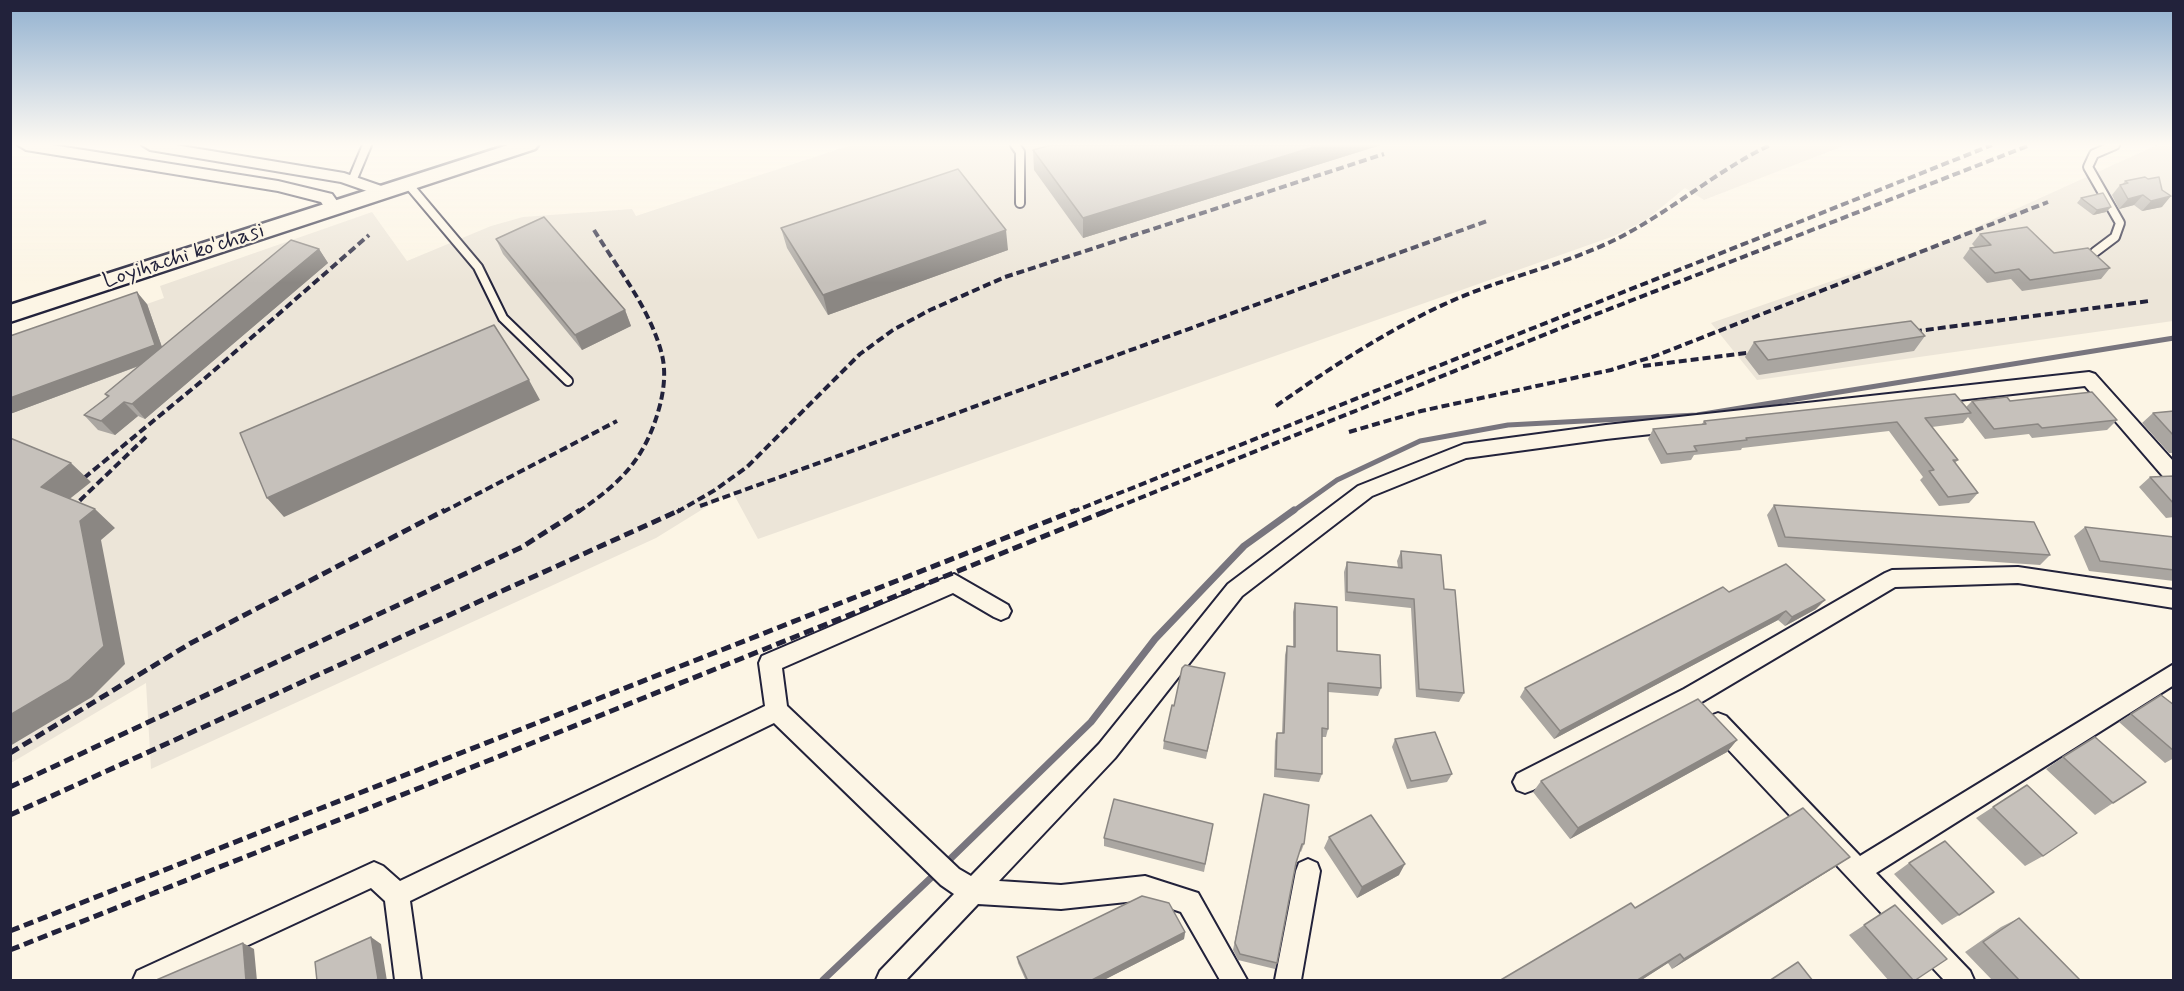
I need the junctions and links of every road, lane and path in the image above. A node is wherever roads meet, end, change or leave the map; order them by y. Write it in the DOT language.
graph roads {
  1 [pos="299,191"];
  2 [pos="414,191"];
  3 [pos="1020,191"];
  4 [pos="2102,191"];
  5 [pos="384,192"];
  6 [pos="1020,203"];
  7 [pos="334,208"];
  8 [pos="2095,252"];
  9 [pos="10,314"];
  10 [pos="568,381"];
  11 [pos="2174,476"];
  12 [pos="2174,599"];
  13 [pos="1001,611"];
  14 [pos="2174,672"];
  15 [pos="1692,696"];
  16 [pos="777,711"];
  17 [pos="1526,782"];
  18 [pos="1308,871"];
  19 [pos="1858,871"];
  20 [pos="973,892"];
  21 [pos="397,895"];
  22 [pos="146,981"];
  23 [pos="408,981"];
  24 [pos="889,981"];
  25 [pos="1234,981"];
  26 [pos="1288,981"];
  27 [pos="1961,981"];
  1 -- 7 [label="street"];
  2 -- 10 [label="lane"];
  3 -- 6 [label="lane"];
  4 -- 8 [label="lane"];
  5 -- 7 [label="street, Loyihachi ko'chasi"];
  7 -- 9 [label="street, Loyihachi ko'chasi"];
  11 -- 20 [label="street"];
  12 -- 15 [label="street"];
  13 -- 16 [label="street"];
  14 -- 19 [label="street"];
  15 -- 17 [label="street"];
  15 -- 19 [label="street"];
  16 -- 20 [label="street"];
  16 -- 21 [label="street"];
  18 -- 26 [label="street"];
  19 -- 27 [label="street"];
  20 -- 24 [label="street"];
  20 -- 25 [label="street"];
  21 -- 22 [label="street"];
  21 -- 23 [label="street"];
}
